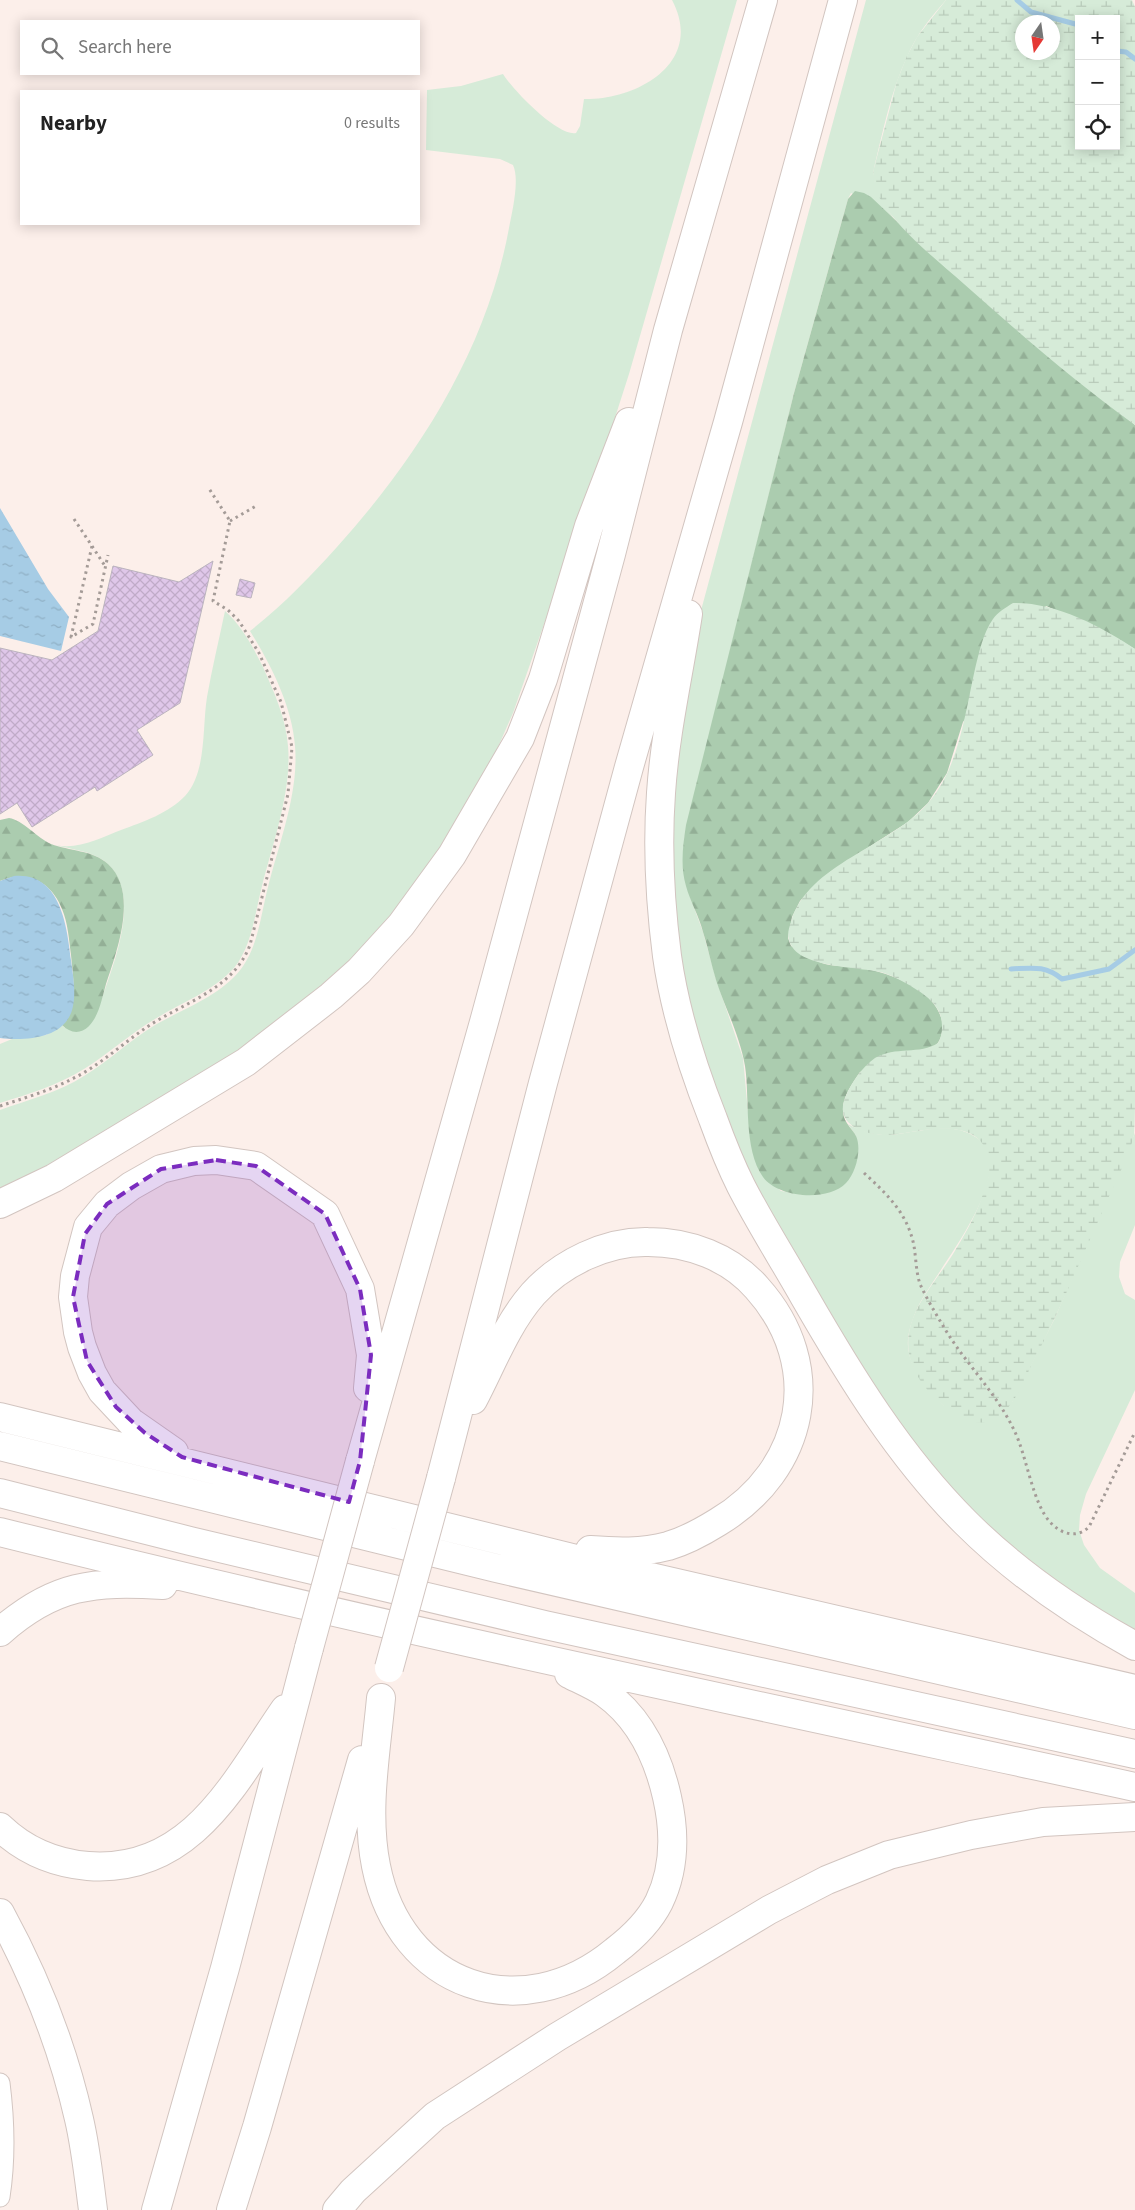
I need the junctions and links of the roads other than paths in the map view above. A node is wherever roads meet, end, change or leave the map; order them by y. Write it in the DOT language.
graph roads {
  1 [pos="764,0"];
  2 [pos="843,0"];
  3 [pos="682,280"];
  4 [pos="720,449"];
  5 [pos="0,1204"];
  6 [pos="0,1417"];
  7 [pos="450,1443"];
  8 [pos="0,1446"];
  9 [pos="360,1461"];
  10 [pos="217,1469"];
  11 [pos="0,1494"];
  12 [pos="0,1532"];
  13 [pos="504,1541"];
  14 [pos="237,1589"];
  15 [pos="0,1632"];
  16 [pos="1135,1646"];
  17 [pos="542,1659"];
  18 [pos="1135,1689"];
  19 [pos="296,1694"];
  20 [pos="381,1698"];
  21 [pos="1135,1715"];
  22 [pos="1135,1754"];
  23 [pos="1135,1787"];
  24 [pos="1135,1817"];
  25 [pos="0,1827"];
  26 [pos="0,1913"];
  27 [pos="0,2083"];
  28 [pos="0,2197"];
  29 [pos="93,2210"];
  30 [pos="156,2210"];
  31 [pos="231,2210"];
  32 [pos="337,2210"];
  1 -- 3 [label="highway"];
  2 -- 4 [label="highway"];
  3 -- 5 [label="highway"];
  3 -- 9 [label="highway"];
  4 -- 7 [label="highway"];
  4 -- 16 [label="highway"];
  6 -- 10 [label="highway"];
  7 -- 13 [label="highway"];
  7 -- 20 [label="highway, bridge"];
  8 -- 21 [label="highway"];
  9 -- 10 [label="highway"];
  9 -- 19 [label="highway, bridge"];
  10 -- 13 [label="highway"];
  11 -- 22 [label="highway"];
  12 -- 14 [label="highway"];
  13 -- 18 [label="highway"];
  14 -- 15 [label="highway"];
  14 -- 17 [label="highway"];
  17 -- 20 [label="highway"];
  17 -- 23 [label="highway"];
  19 -- 25 [label="highway"];
  19 -- 30 [label="highway"];
  20 -- 31 [label="highway"];
  24 -- 32 [label="highway"];
  26 -- 29 [label="highway"];
  27 -- 28 [label="street"];
}
